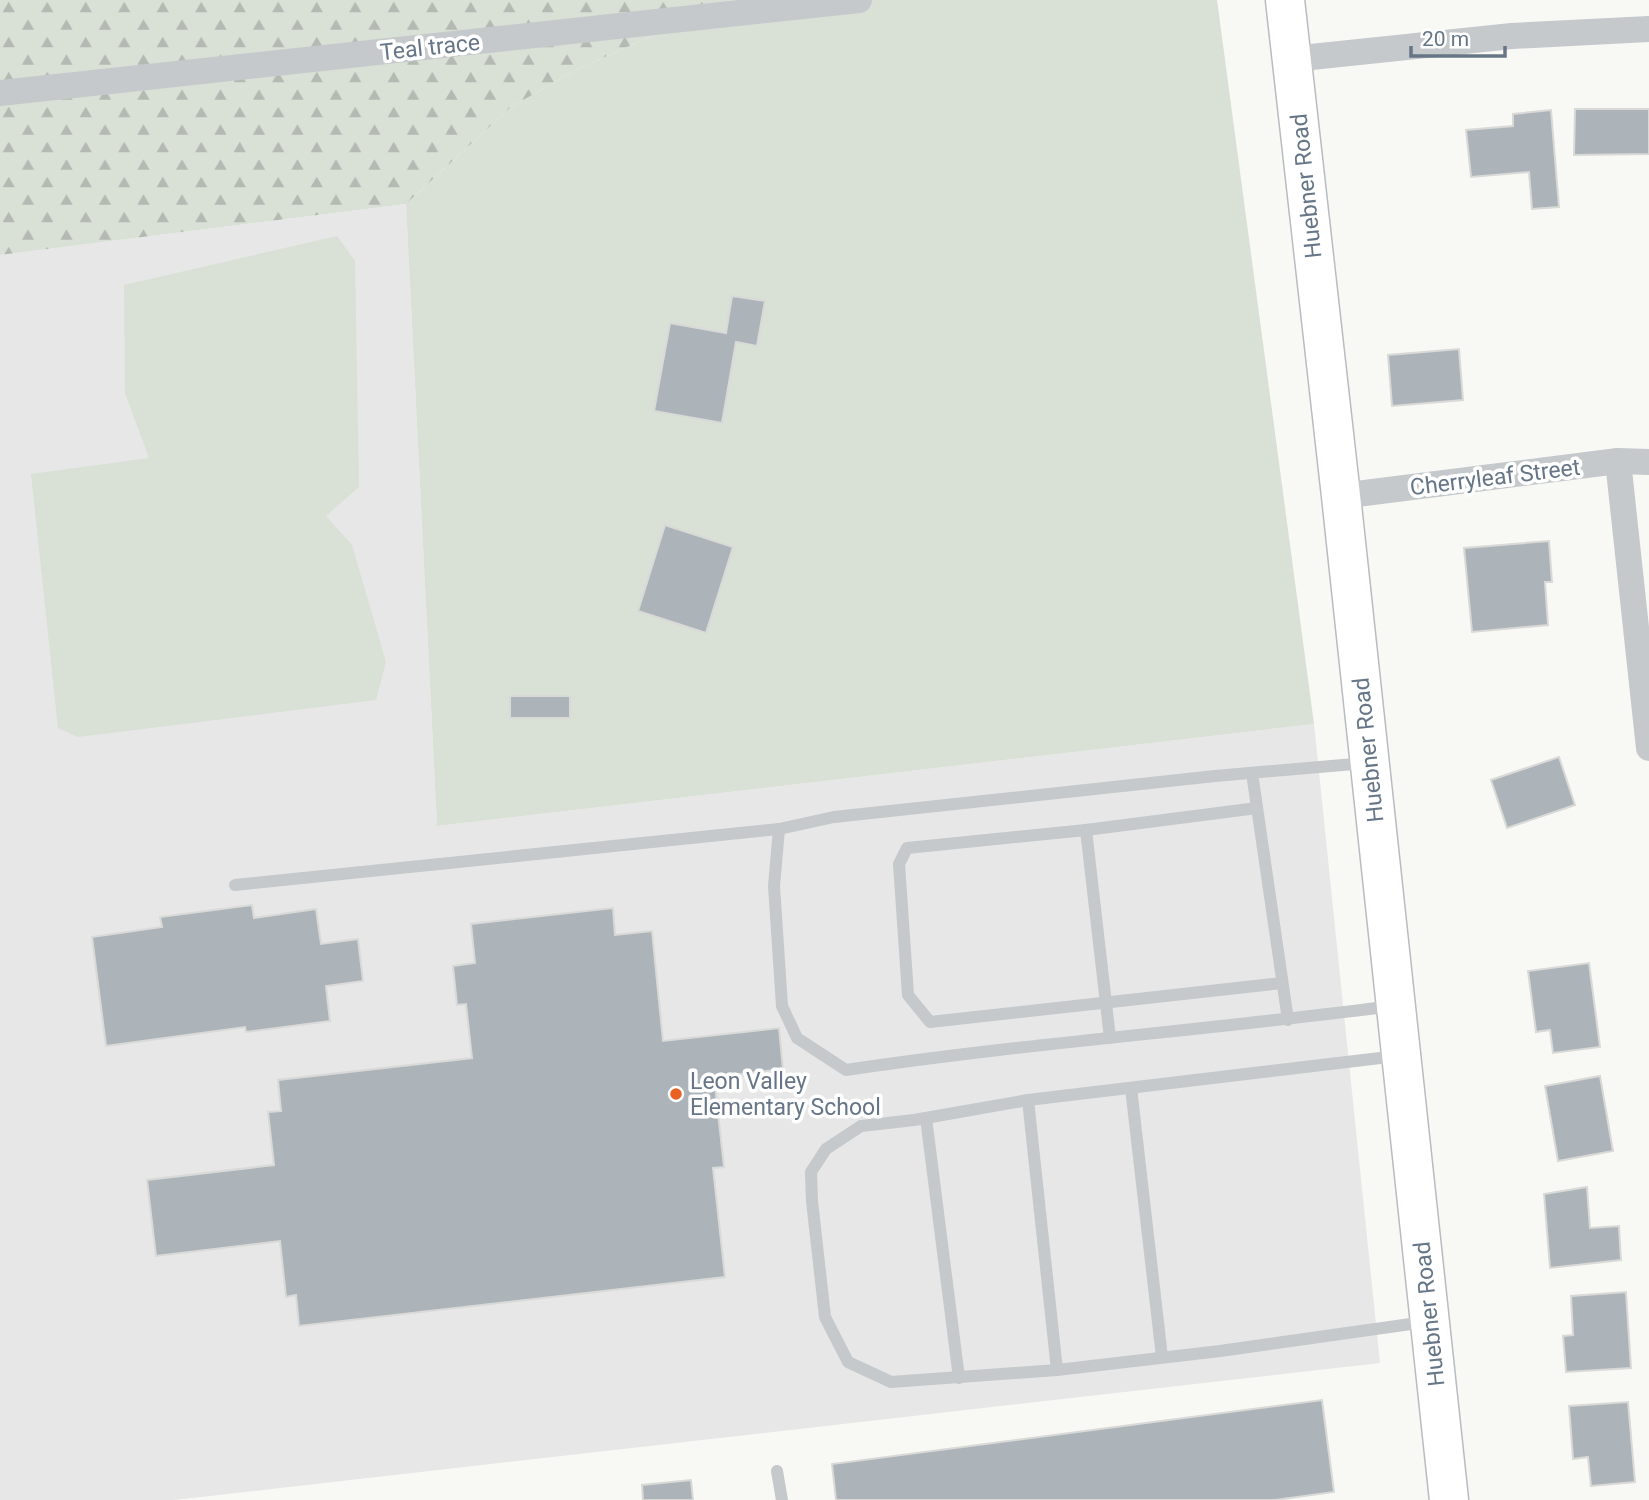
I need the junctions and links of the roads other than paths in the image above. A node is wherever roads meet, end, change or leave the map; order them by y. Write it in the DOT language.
graph roads {
  1 [pos="859,0"];
  2 [pos="1284,0"];
  3 [pos="1649,29"];
  4 [pos="1292,59"];
  5 [pos="0,93"];
  6 [pos="1618,461"];
  7 [pos="1649,462"];
  8 [pos="1341,496"];
  9 [pos="1649,748"];
  10 [pos="1370,762"];
  11 [pos="1252,773"];
  12 [pos="1257,808"];
  13 [pos="779,829"];
  14 [pos="1086,830"];
  15 [pos="236,886"];
  16 [pos="1282,983"];
  17 [pos="1106,1003"];
  18 [pos="1396,1006"];
  19 [pos="1288,1020"];
  20 [pos="1110,1038"];
  21 [pos="1401,1056"];
  22 [pos="1131,1088"];
  23 [pos="1028,1100"];
  24 [pos="926,1118"];
  25 [pos="1430,1321"];
  26 [pos="1162,1357"];
  27 [pos="1057,1370"];
  28 [pos="959,1378"];
  29 [pos="777,1471"];
  30 [pos="782,1500"];
  31 [pos="1449,1500"];
  1 -- 5 [label="street, Teal trace"];
  2 -- 4 [label="main road, Huebner Road"];
  3 -- 4 [label="street"];
  4 -- 8 [label="main road, Huebner Road"];
  6 -- 7 [label="street, Cherryleaf Street"];
  6 -- 8 [label="street, Cherryleaf Street"];
  6 -- 9 [label="street"];
  8 -- 10 [label="main road, Huebner Road"];
  10 -- 11 [label="lane"];
  10 -- 18 [label="main road, Huebner Road"];
  11 -- 12 [label="lane"];
  11 -- 13 [label="lane"];
  12 -- 14 [label="lane"];
  12 -- 16 [label="lane"];
  13 -- 15 [label="lane"];
  13 -- 20 [label="lane"];
  14 -- 17 [label="lane"];
  14 -- 17 [label="lane"];
  16 -- 17 [label="lane"];
  16 -- 19 [label="lane"];
  17 -- 20 [label="lane"];
  18 -- 19 [label="lane"];
  18 -- 21 [label="main road, Huebner Road"];
  19 -- 20 [label="lane"];
  21 -- 22 [label="lane"];
  21 -- 25 [label="main road, Huebner Road"];
  22 -- 23 [label="lane"];
  22 -- 26 [label="lane"];
  23 -- 24 [label="lane"];
  23 -- 27 [label="lane"];
  24 -- 28 [label="lane"];
  24 -- 28 [label="lane"];
  25 -- 26 [label="lane"];
  25 -- 31 [label="main road, Huebner Road"];
  26 -- 27 [label="lane"];
  27 -- 28 [label="lane"];
  29 -- 30 [label="lane"];
}
